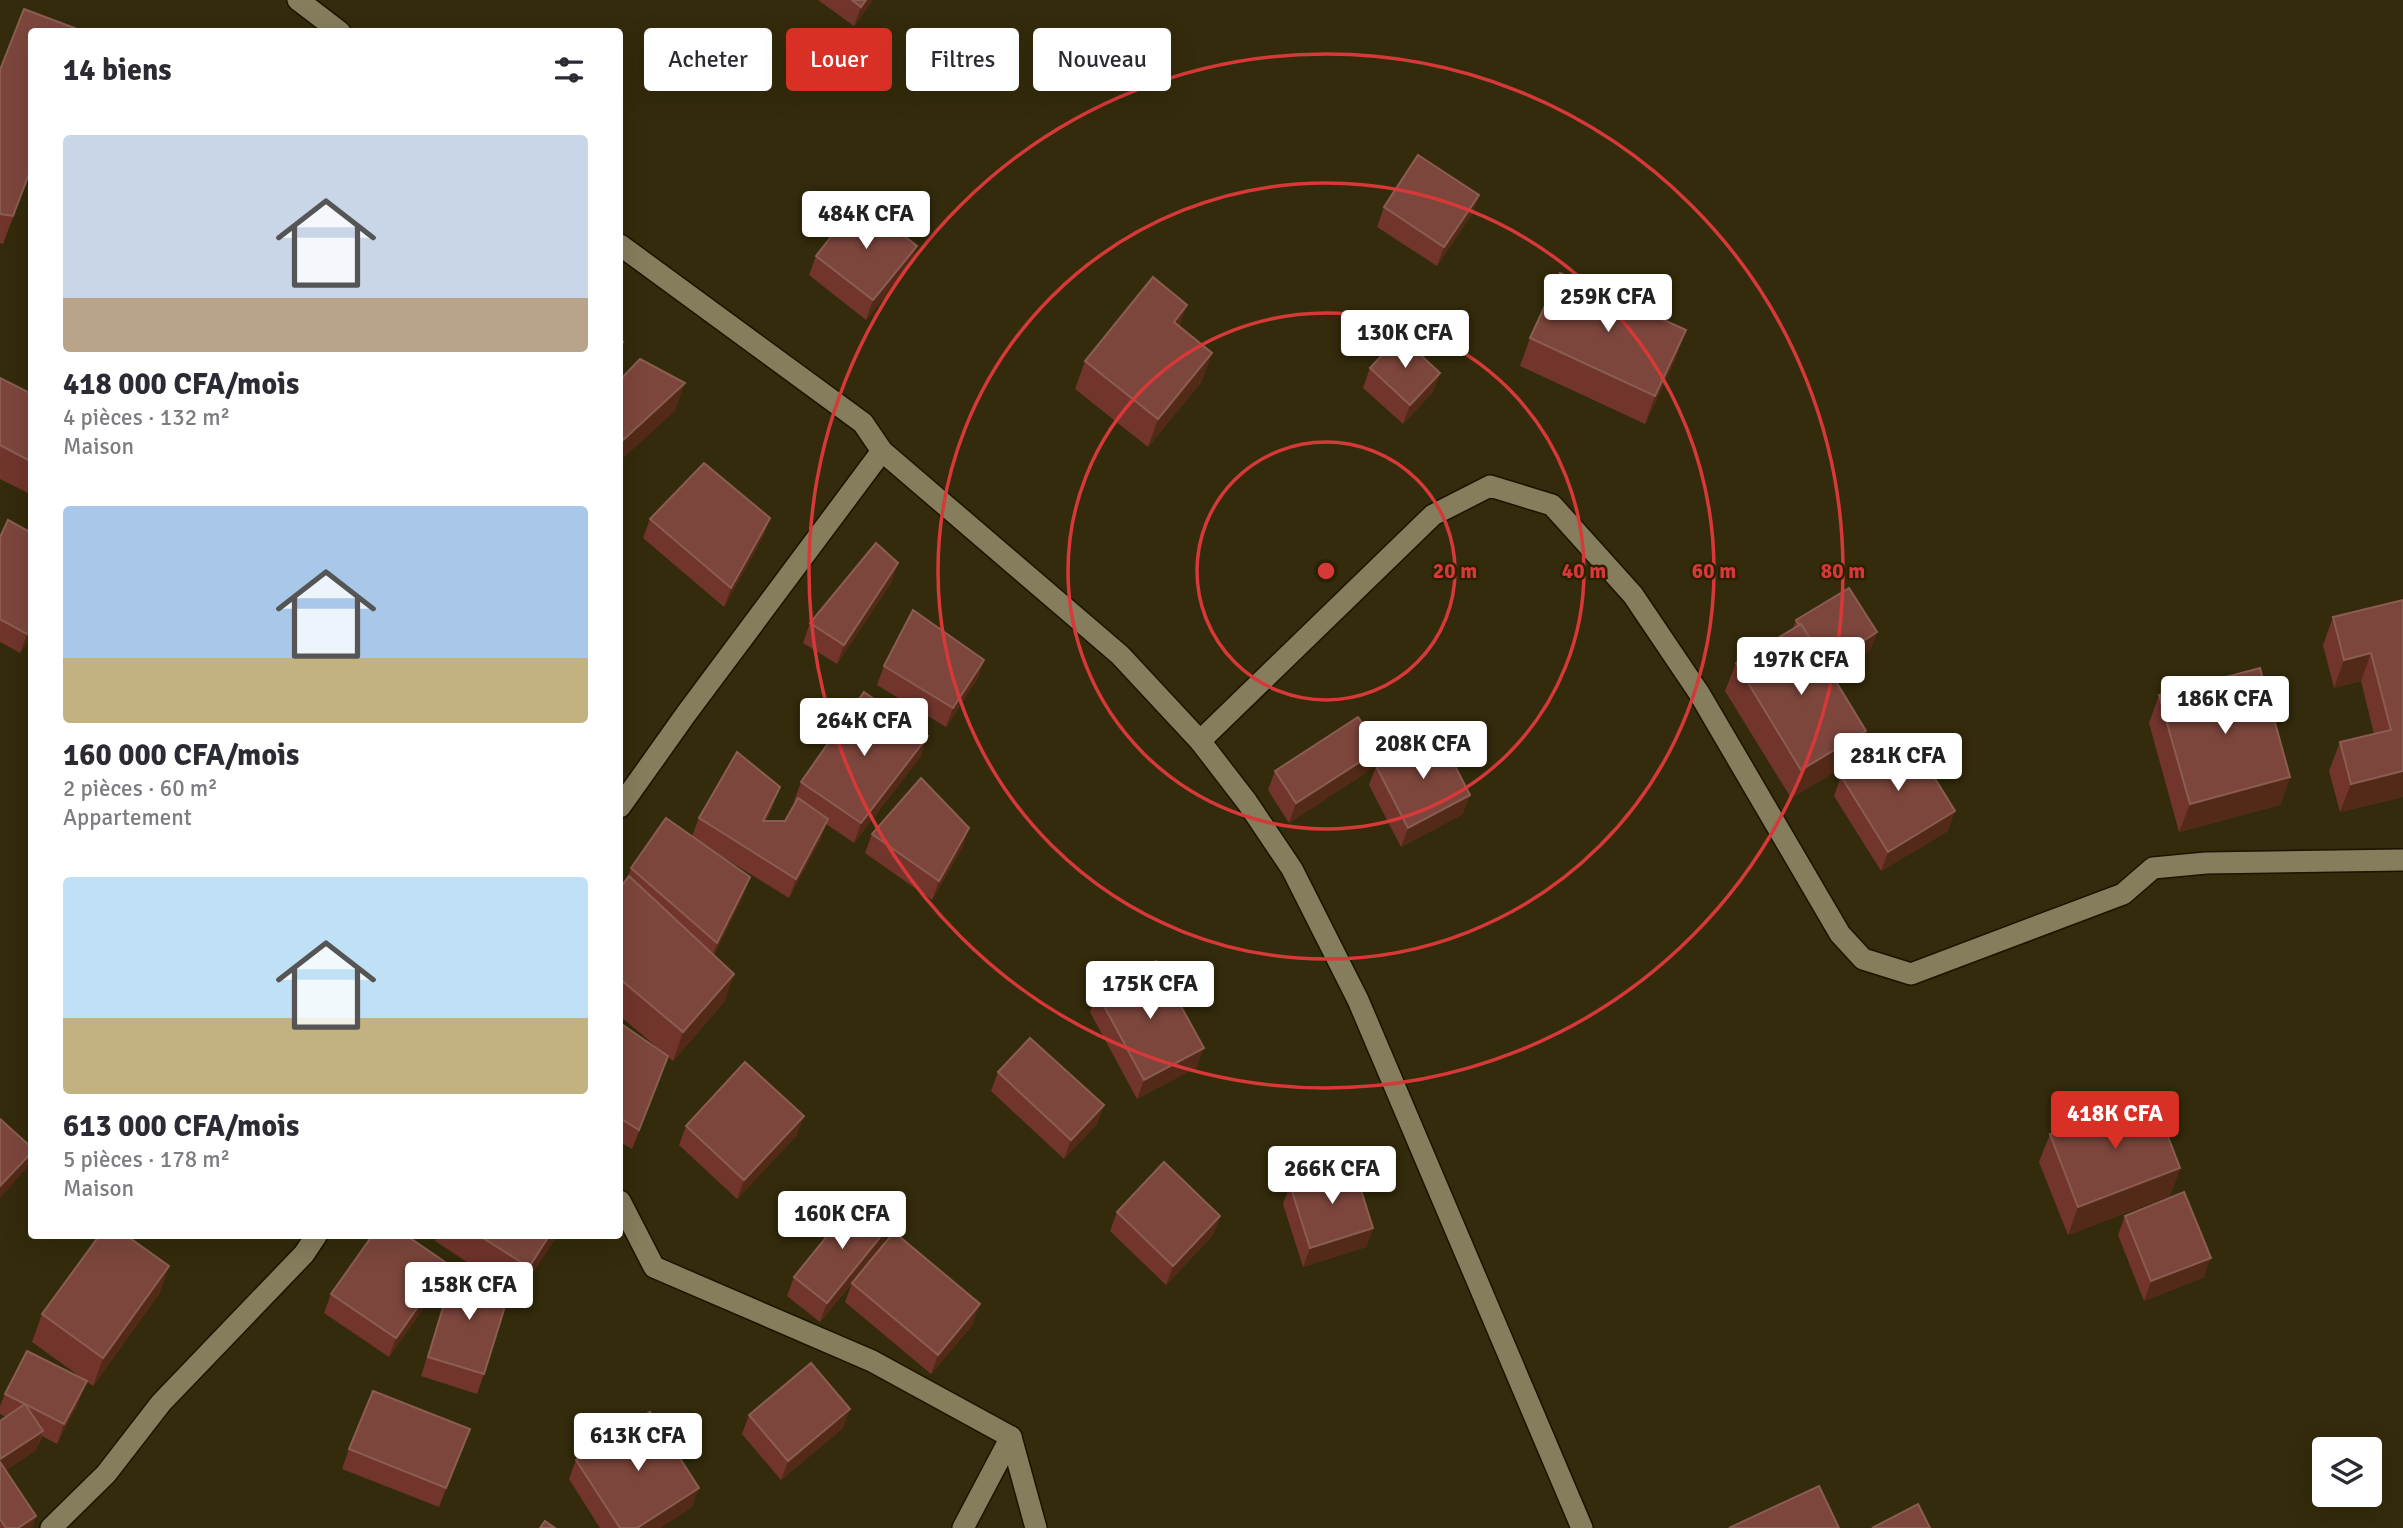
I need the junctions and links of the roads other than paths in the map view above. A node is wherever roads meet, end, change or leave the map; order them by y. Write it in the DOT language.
graph roads {
  1 [pos="298,0"];
  2 [pos="335,28"];
  3 [pos="623,247"];
  4 [pos="882,451"];
  5 [pos="1200,740"];
  6 [pos="623,803"];
  7 [pos="2403,860"];
  8 [pos="623,1207"];
  9 [pos="314,1239"];
  10 [pos="1010,1437"];
  11 [pos="51,1528"];
  12 [pos="963,1528"];
  13 [pos="1036,1528"];
  14 [pos="1582,1528"];
  1 -- 2 [label="street"];
  3 -- 4 [label="street"];
  4 -- 5 [label="street"];
  4 -- 6 [label="street"];
  5 -- 7 [label="street"];
  5 -- 14 [label="street"];
  8 -- 10 [label="street"];
  9 -- 11 [label="street"];
  10 -- 12 [label="street"];
  10 -- 13 [label="street"];
}
